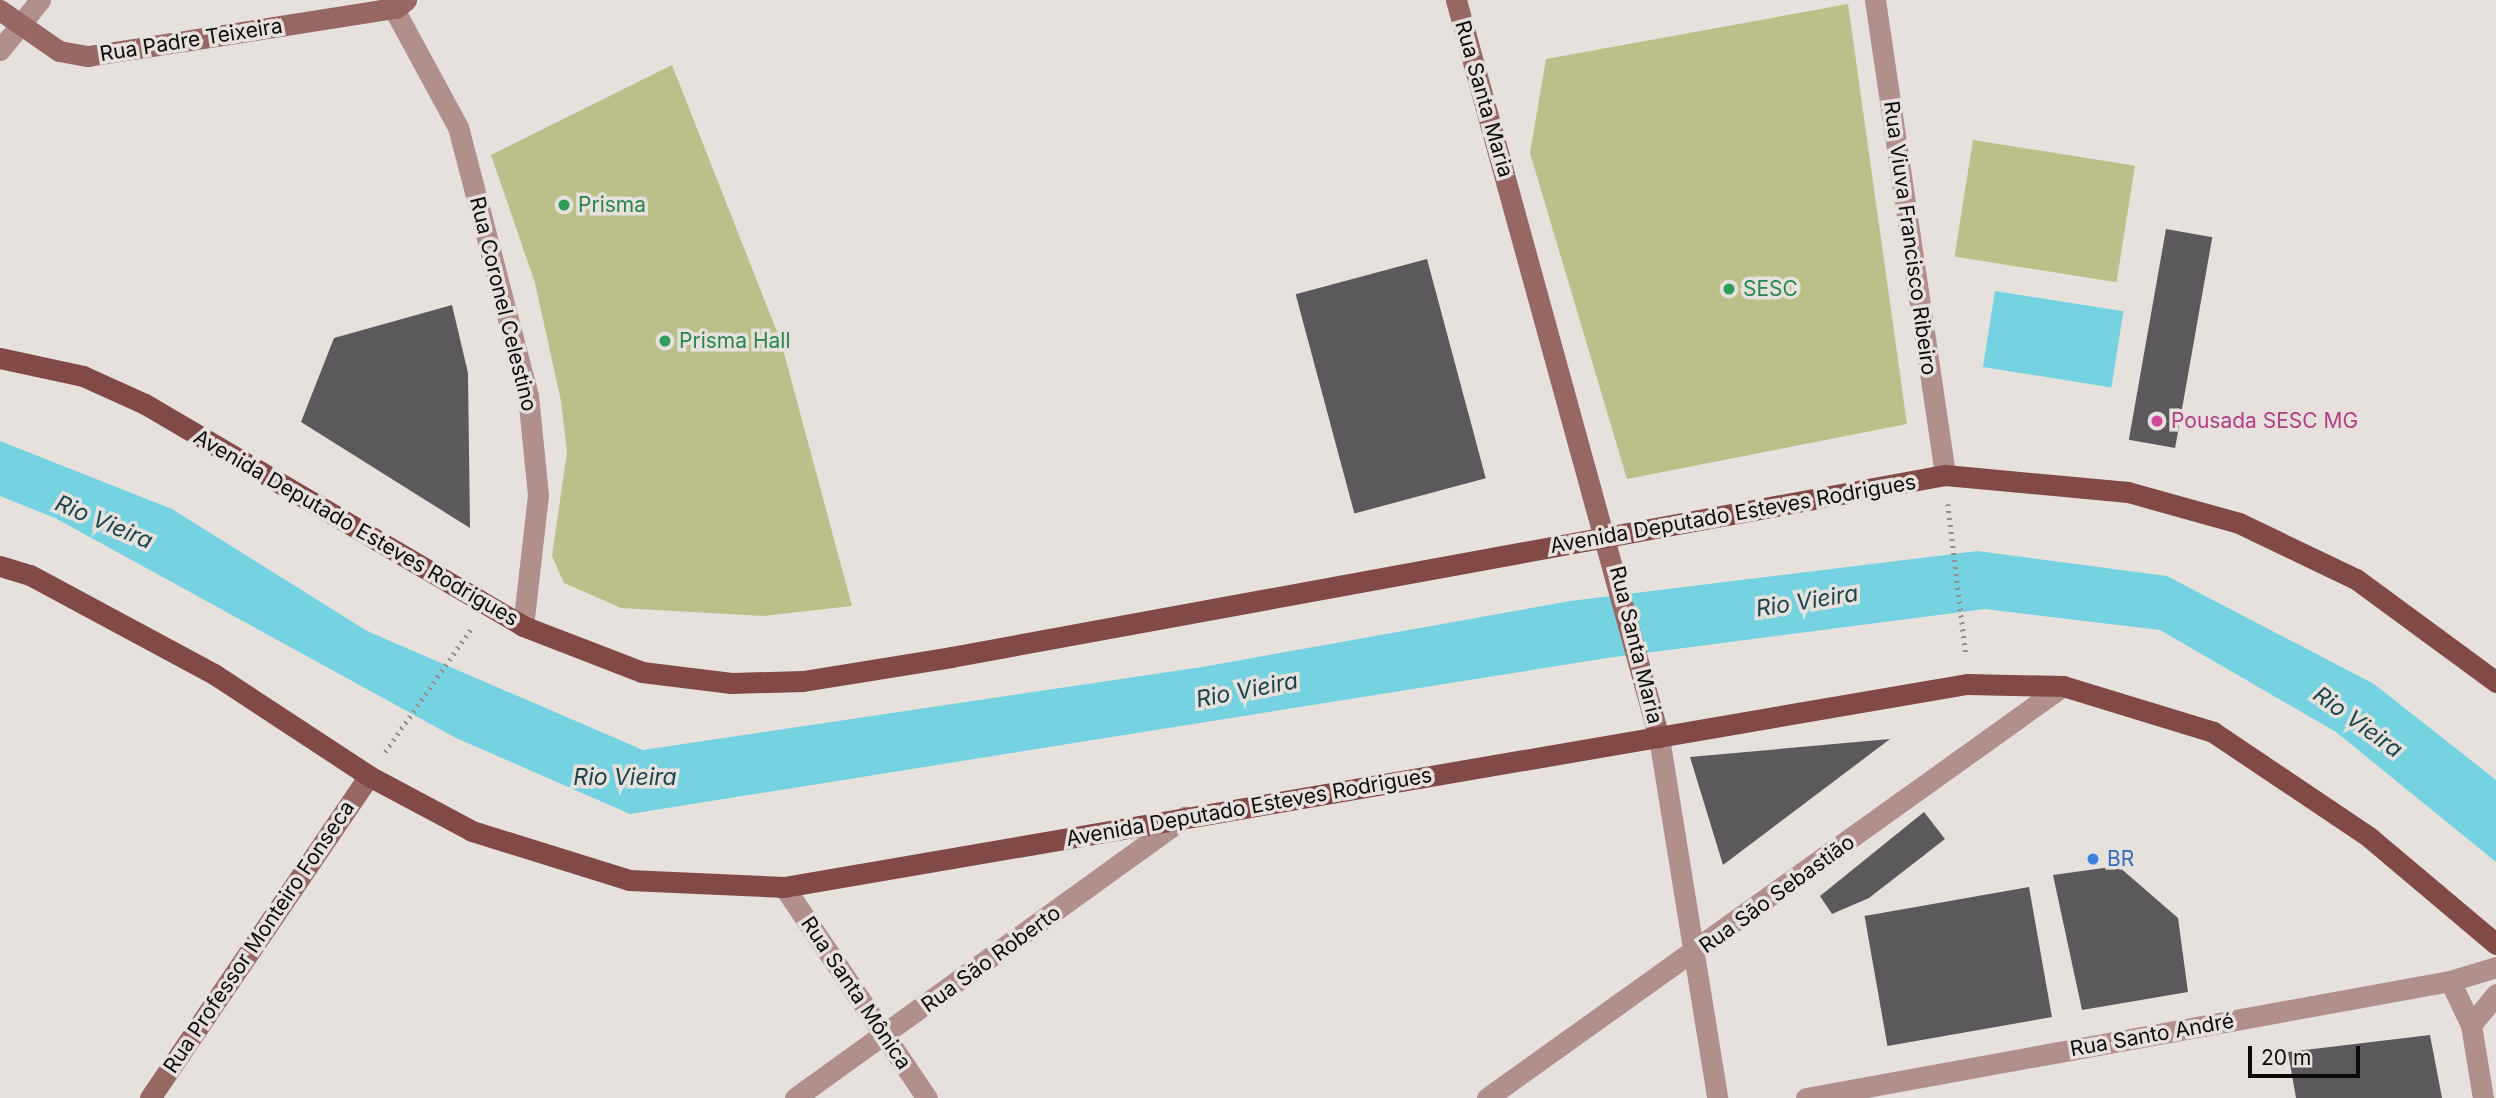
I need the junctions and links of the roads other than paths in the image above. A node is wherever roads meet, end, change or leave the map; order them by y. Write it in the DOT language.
graph roads {
  1 [pos="40,0"];
  2 [pos="1456,0"];
  3 [pos="1875,0"];
  4 [pos="397,3"];
  5 [pos="0,10"];
  6 [pos="21,30"];
  7 [pos="0,50"];
  8 [pos="0,358"];
  9 [pos="1945,475"];
  10 [pos="1608,536"];
  11 [pos="0,566"];
  12 [pos="523,626"];
  13 [pos="2496,682"];
  14 [pos="2063,686"];
  15 [pos="1659,738"];
  16 [pos="369,776"];
  17 [pos="1185,817"];
  18 [pos="784,887"];
  19 [pos="2496,944"];
  20 [pos="1690,957"];
  21 [pos="2496,967"];
  22 [pos="2450,981"];
  23 [pos="2496,994"];
  24 [pos="2471,1025"];
  25 [pos="885,1036"];
  26 [pos="150,1098"];
  27 [pos="795,1098"];
  28 [pos="927,1098"];
  29 [pos="1487,1098"];
  30 [pos="1717,1098"];
  31 [pos="1806,1098"];
  32 [pos="2483,1098"];
  1 -- 6 [label="street"];
  2 -- 10 [label="main road, Rua Santa Maria"];
  3 -- 9 [label="street, Rua Viuva Francisco Ribeiro"];
  4 -- 6 [label="main road, Rua Padre Teixeira"];
  4 -- 12 [label="street, Rua Coronel Celestino"];
  5 -- 6 [label="main road, Rua Padre Teixeira"];
  6 -- 7 [label="street"];
  8 -- 12 [label="main road, Avenida Deputado Esteves Rodrigues"];
  9 -- 10 [label="main road, Avenida Deputado Esteves Rodrigues"];
  9 -- 13 [label="main road, Avenida Deputado Esteves Rodrigues"];
  10 -- 12 [label="main road, Avenida Deputado Esteves Rodrigues"];
  10 -- 15 [label="main road, Rua Santa Maria"];
  11 -- 16 [label="main road, Avenida Deputado Esteves Rodrigues"];
  14 -- 15 [label="main road, Avenida Deputado Esteves Rodrigues"];
  14 -- 19 [label="main road, Avenida Deputado Esteves Rodrigues"];
  14 -- 20 [label="street, Rua São Sebastião"];
  15 -- 17 [label="main road, Avenida Deputado Esteves Rodrigues"];
  15 -- 20 [label="street, Rua Santa Maria"];
  16 -- 18 [label="main road, Avenida Deputado Esteves Rodrigues"];
  16 -- 26 [label="main road, Rua Professor Monteiro Fonseca"];
  17 -- 18 [label="main road, Avenida Deputado Esteves Rodrigues"];
  17 -- 25 [label="street, Rua São Roberto"];
  18 -- 25 [label="street, Rua Santa Mônica"];
  20 -- 29 [label="street, Rua São Sebastião"];
  20 -- 30 [label="street, Rua Santa Maria"];
  21 -- 22 [label="street, Rua Santo André"];
  22 -- 24 [label="street"];
  22 -- 31 [label="street, Rua Santo André"];
  23 -- 24 [label="street"];
  24 -- 32 [label="street"];
  25 -- 27 [label="street, Rua São Roberto"];
  25 -- 28 [label="street, Rua Santa Mônica"];
}
